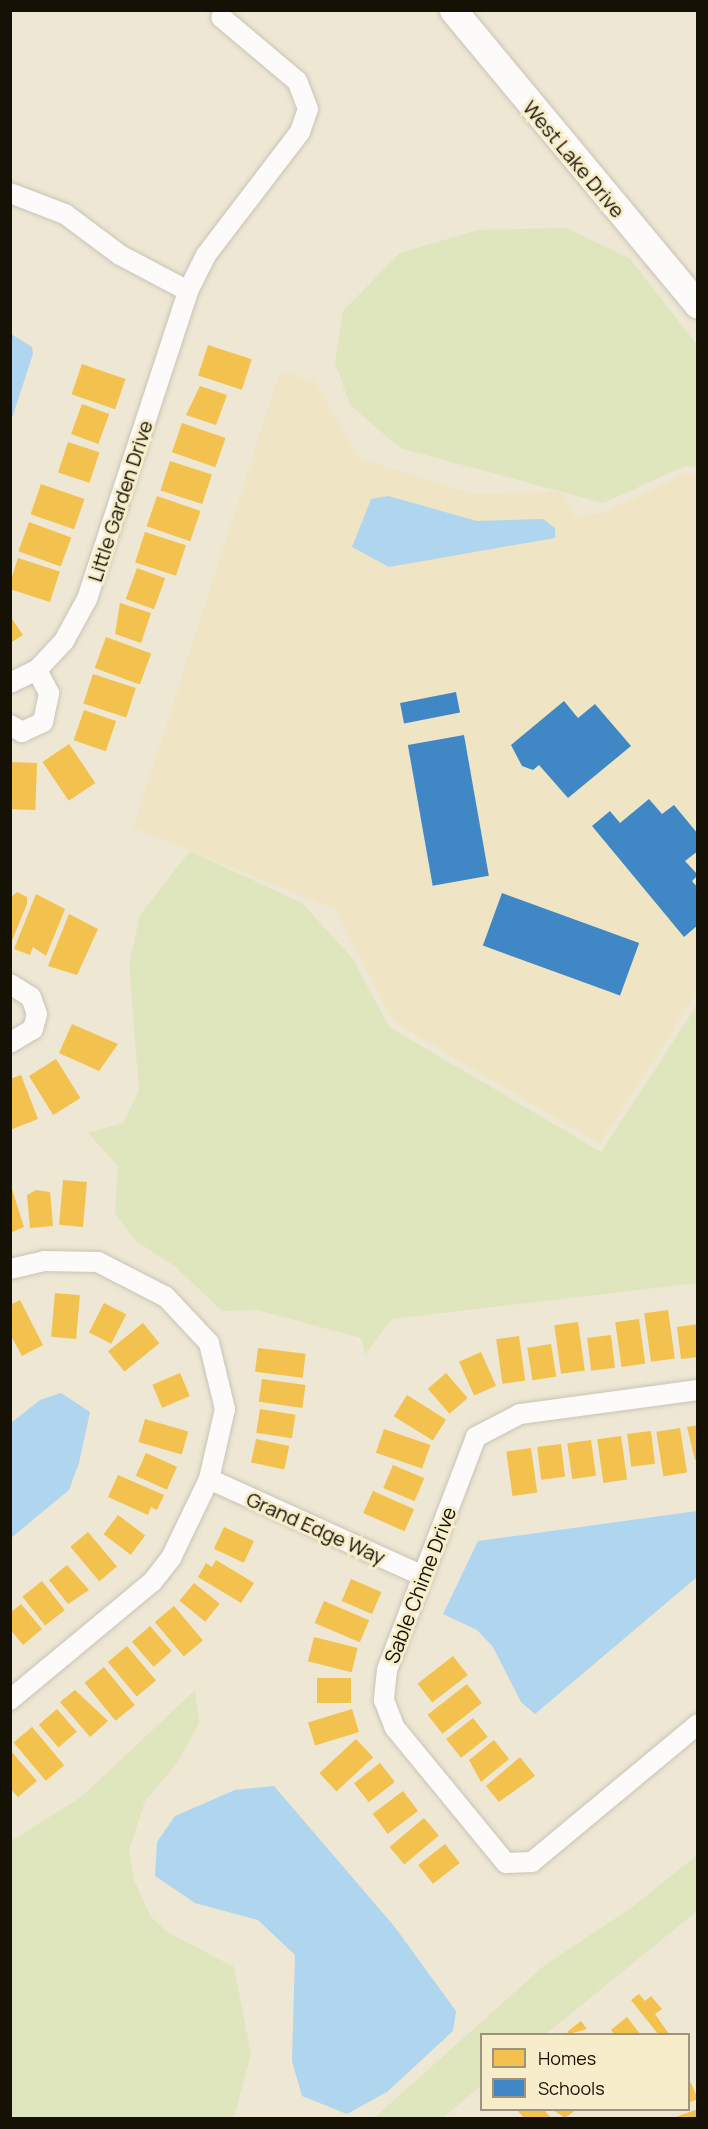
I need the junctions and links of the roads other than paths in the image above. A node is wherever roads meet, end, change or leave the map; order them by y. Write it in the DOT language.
graph roads {
  1 [pos="453,10"];
  2 [pos="221,17"];
  3 [pos="10,193"];
  4 [pos="188,291"];
  5 [pos="698,305"];
  6 [pos="37,670"];
  7 [pos="10,683"];
  8 [pos="10,724"];
  9 [pos="10,984"];
  10 [pos="10,1043"];
  11 [pos="10,1269"];
  12 [pos="698,1390"];
  13 [pos="210,1479"];
  14 [pos="423,1576"];
  15 [pos="10,1700"];
  16 [pos="698,1724"];
  1 -- 5 [label="street, West Lake Drive"];
  2 -- 4 [label="street, Little Garden Drive"];
  3 -- 4 [label="street"];
  4 -- 6 [label="street, Little Garden Drive"];
  6 -- 7 [label="street, Little Garden Drive"];
  6 -- 8 [label="street"];
  9 -- 10 [label="street"];
  11 -- 13 [label="street"];
  12 -- 14 [label="street, Sable Chime Drive"];
  13 -- 14 [label="street, Grand Edge Way"];
  13 -- 15 [label="street"];
  14 -- 16 [label="street, Sable Chime Drive"];
}
